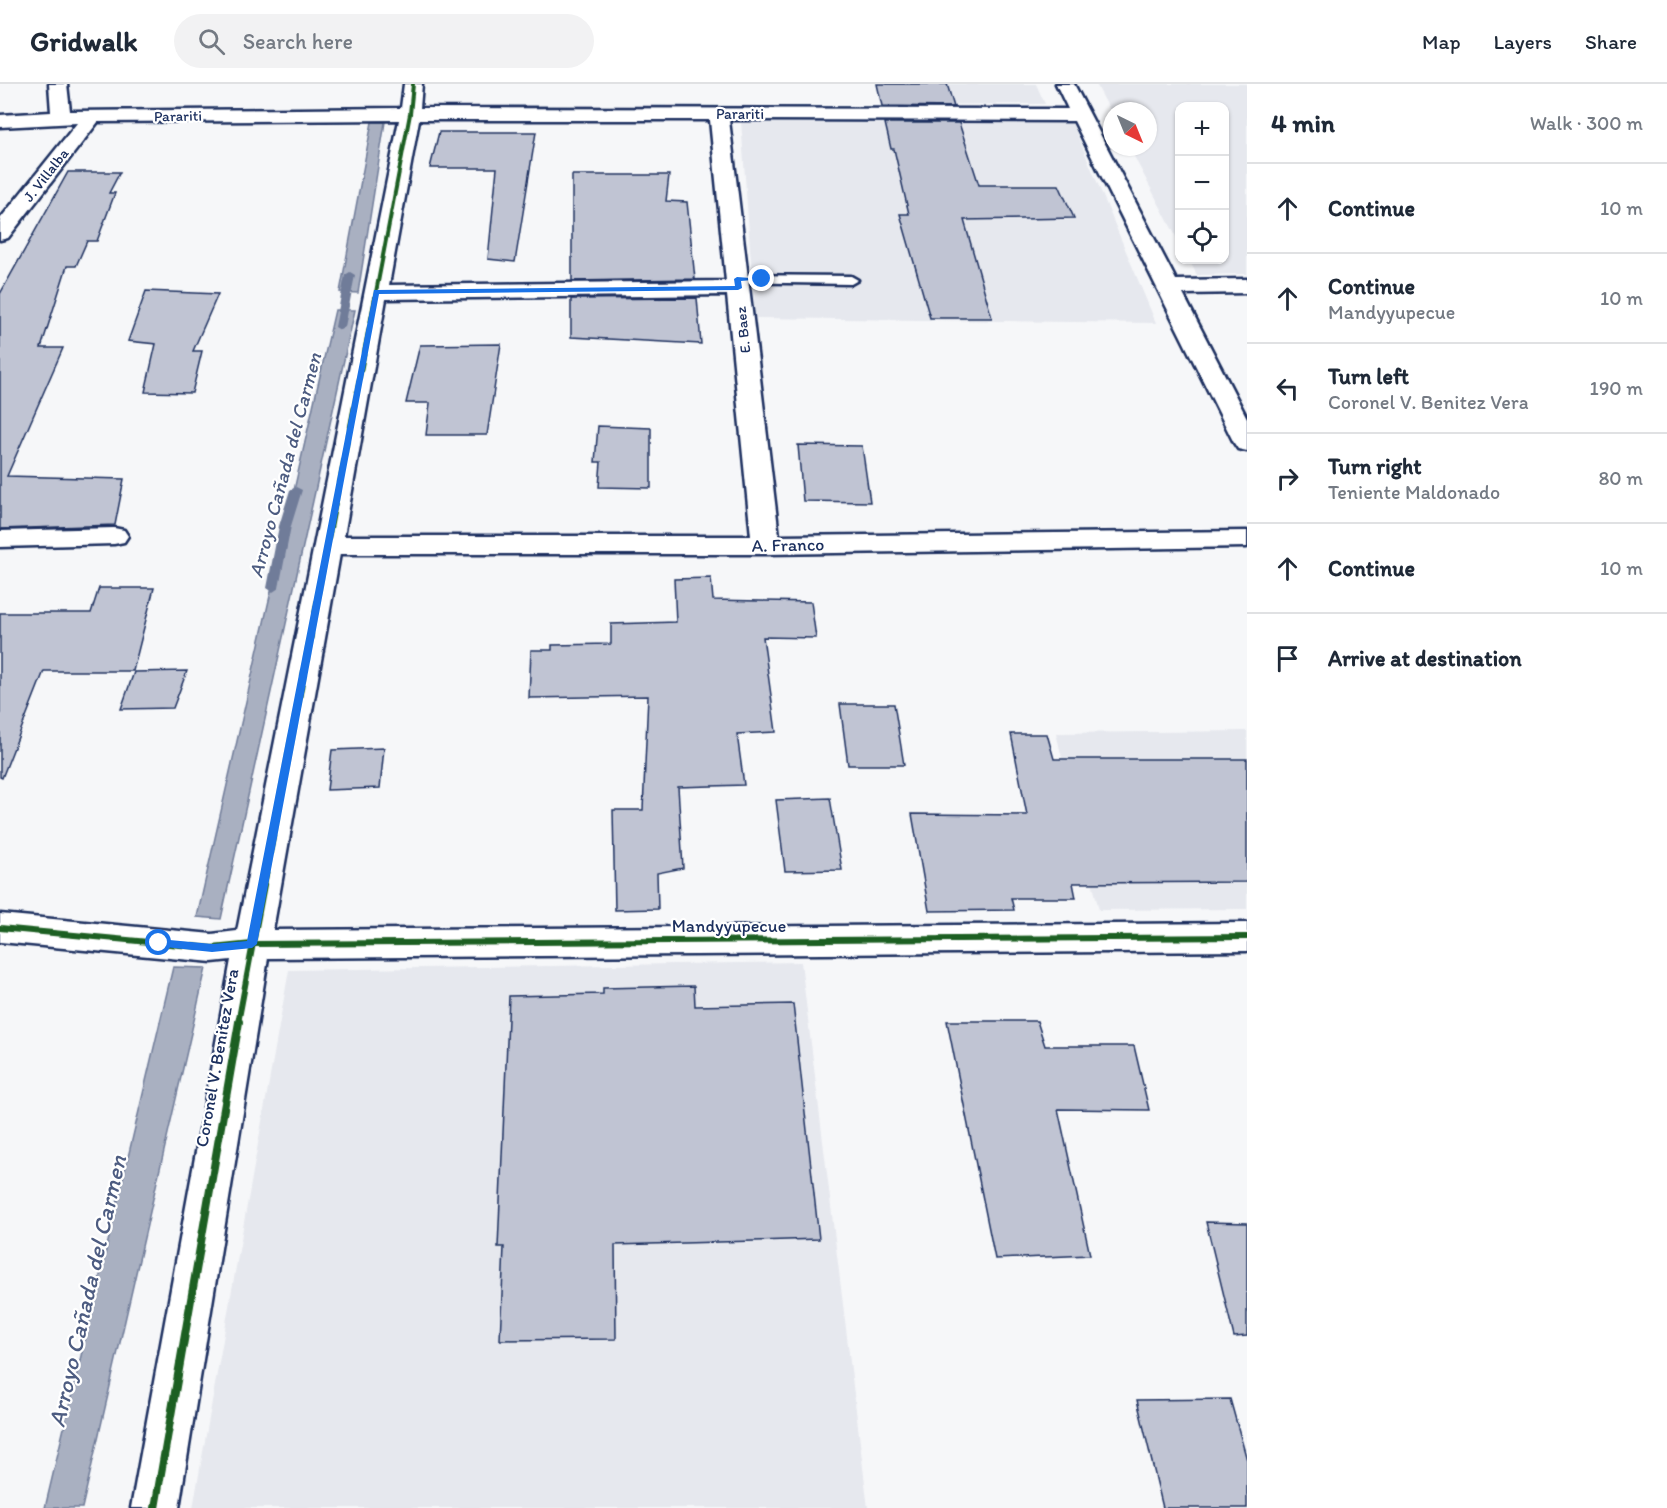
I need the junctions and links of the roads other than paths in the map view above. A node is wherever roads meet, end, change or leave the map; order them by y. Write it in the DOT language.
graph roads {
  1 [pos="58,84"];
  2 [pos="1065,84"];
  3 [pos="407,104"];
  4 [pos="719,114"];
  5 [pos="1082,115"];
  6 [pos="61,117"];
  7 [pos="92,117"];
  8 [pos="0,122"];
  9 [pos="9,212"];
  10 [pos="0,232"];
  11 [pos="851,279"];
  12 [pos="738,284"];
  13 [pos="1247,286"];
  14 [pos="1170,287"];
  15 [pos="376,292"];
  16 [pos="1247,442"];
  17 [pos="114,536"];
  18 [pos="0,539"];
  19 [pos="1247,539"];
  20 [pos="328,545"];
  21 [pos="766,545"];
  22 [pos="0,928"];
  23 [pos="1247,937"];
  24 [pos="252,944"];
  25 [pos="155,1508"];
  1 -- 6 [label="street"];
  2 -- 5 [label="street"];
  3 -- 4 [label="street, Parariti"];
  3 -- 7 [label="street, Parariti"];
  3 -- 15 [label="street, Coronel V. Benitez Vera"];
  4 -- 5 [label="street, Parariti"];
  4 -- 12 [label="street, E. Baez"];
  5 -- 14 [label="street"];
  6 -- 7 [label="street, Parariti"];
  6 -- 8 [label="street, Parariti"];
  7 -- 9 [label="street, J. Villalba"];
  9 -- 10 [label="street, J. Villalba"];
  11 -- 12 [label="lane"];
  12 -- 15 [label="street"];
  12 -- 21 [label="street, E. Baez"];
  13 -- 14 [label="street"];
  14 -- 16 [label="street"];
  15 -- 20 [label="street, Coronel V. Benitez Vera"];
  17 -- 18 [label="street"];
  19 -- 21 [label="street, A. Franco"];
  20 -- 21 [label="street, A. Franco"];
  20 -- 24 [label="street, Coronel V. Benitez Vera"];
  22 -- 24 [label="street, Mandyyupecue"];
  23 -- 24 [label="street, Mandyyupecue"];
  24 -- 25 [label="street, Coronel V. Benitez Vera"];
}
